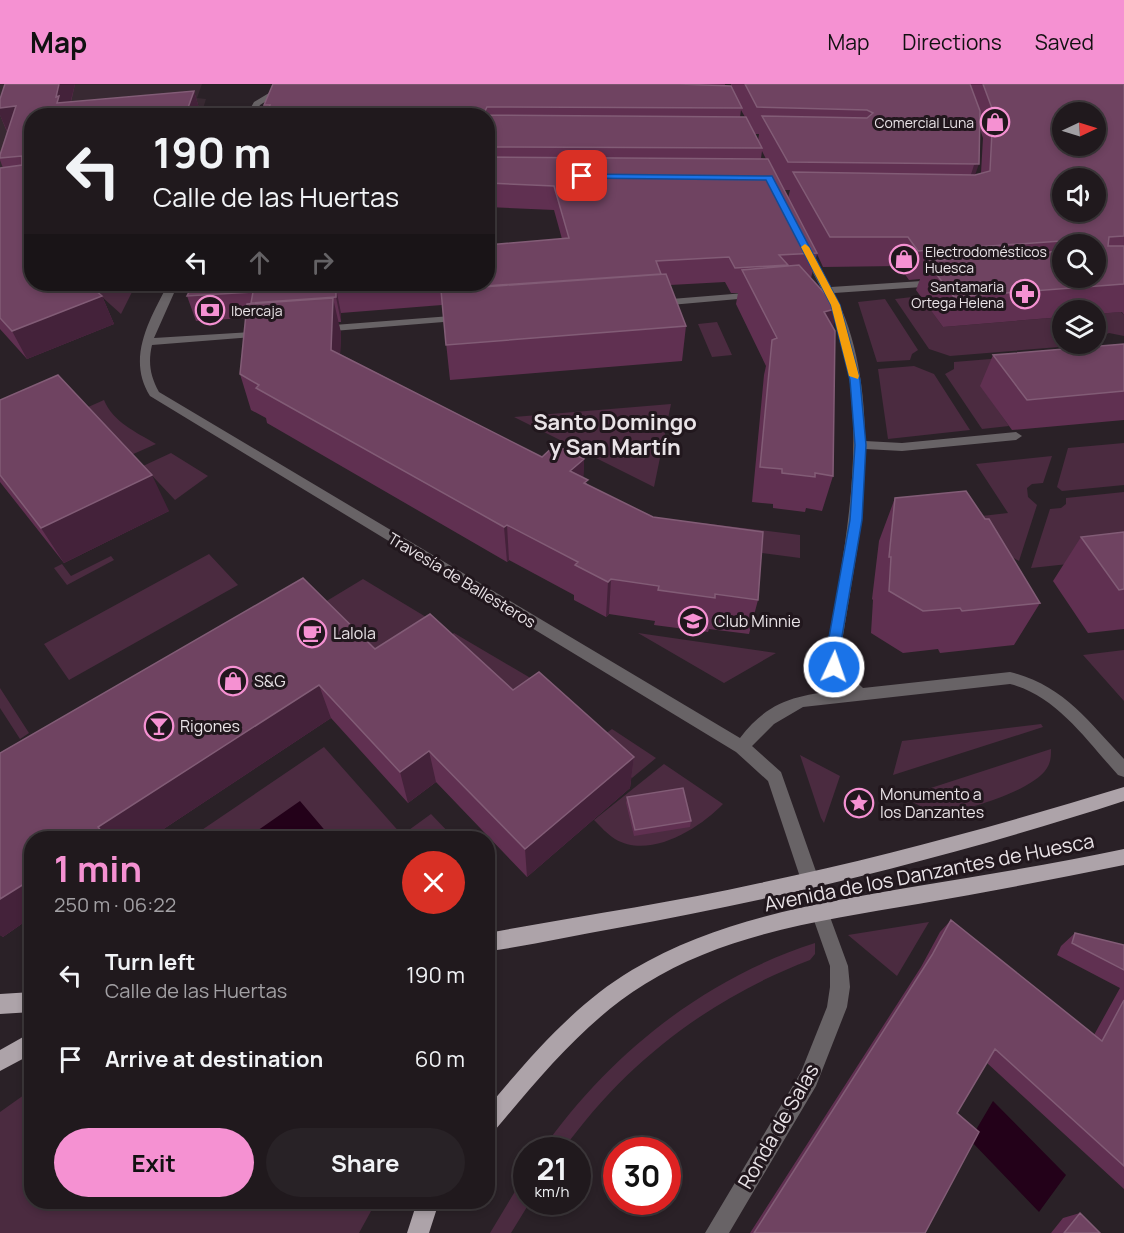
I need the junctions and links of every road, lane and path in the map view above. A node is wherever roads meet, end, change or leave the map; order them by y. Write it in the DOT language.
graph roads {
  1 [pos="290,88"];
  2 [pos="256,108"];
  3 [pos="799,236"];
  4 [pos="946,283"];
  5 [pos="828,290"];
  6 [pos="169,291"];
  7 [pos="786,293"];
  8 [pos="774,294"];
  9 [pos="643,304"];
  10 [pos="477,317"];
  11 [pos="313,329"];
  12 [pos="279,332"];
  13 [pos="147,342"];
  14 [pos="1016,436"];
  15 [pos="861,445"];
  16 [pos="858,693"];
  17 [pos="742,747"];
  18 [pos="1124,770"];
  19 [pos="1124,794"];
  20 [pos="1124,857"];
  21 [pos="810,880"];
  22 [pos="820,912"];
  23 [pos="495,941"];
  24 [pos="24,1002"];
  25 [pos="0,1004"];
  26 [pos="24,1047"];
  27 [pos="0,1061"];
  28 [pos="495,1114"];
  29 [pos="426,1209"];
  30 [pos="418,1233"];
  31 [pos="716,1233"];
  1 -- 2 [label="street"];
  3 -- 5 [label="street"];
  4 -- 5 [label="street"];
  5 -- 7 [label="street"];
  5 -- 15 [label="street"];
  6 -- 13 [label="street, Travesía de Ballesteros"];
  8 -- 9 [label="street"];
  10 -- 11 [label="street"];
  12 -- 13 [label="street"];
  13 -- 17 [label="street, Travesía de Ballesteros"];
  14 -- 15 [label="street"];
  15 -- 16 [label="street"];
  16 -- 17 [label="street"];
  16 -- 18 [label="street"];
  17 -- 21 [label="street, Travesía de Ballesteros"];
  19 -- 21 [label="main road, Avenida de los Danzantes de Huesca"];
  20 -- 22 [label="main road, Avenida de los Danzantes de Huesca"];
  21 -- 23 [label="main road, Avenida de los Danzantes de Huesca"];
  22 -- 28 [label="main road, Avenida de los Danzantes de Huesca"];
  22 -- 31 [label="street, Ronda de Salas"];
  24 -- 25 [label="main road"];
  26 -- 27 [label="main road"];
  29 -- 30 [label="main road"];
}
